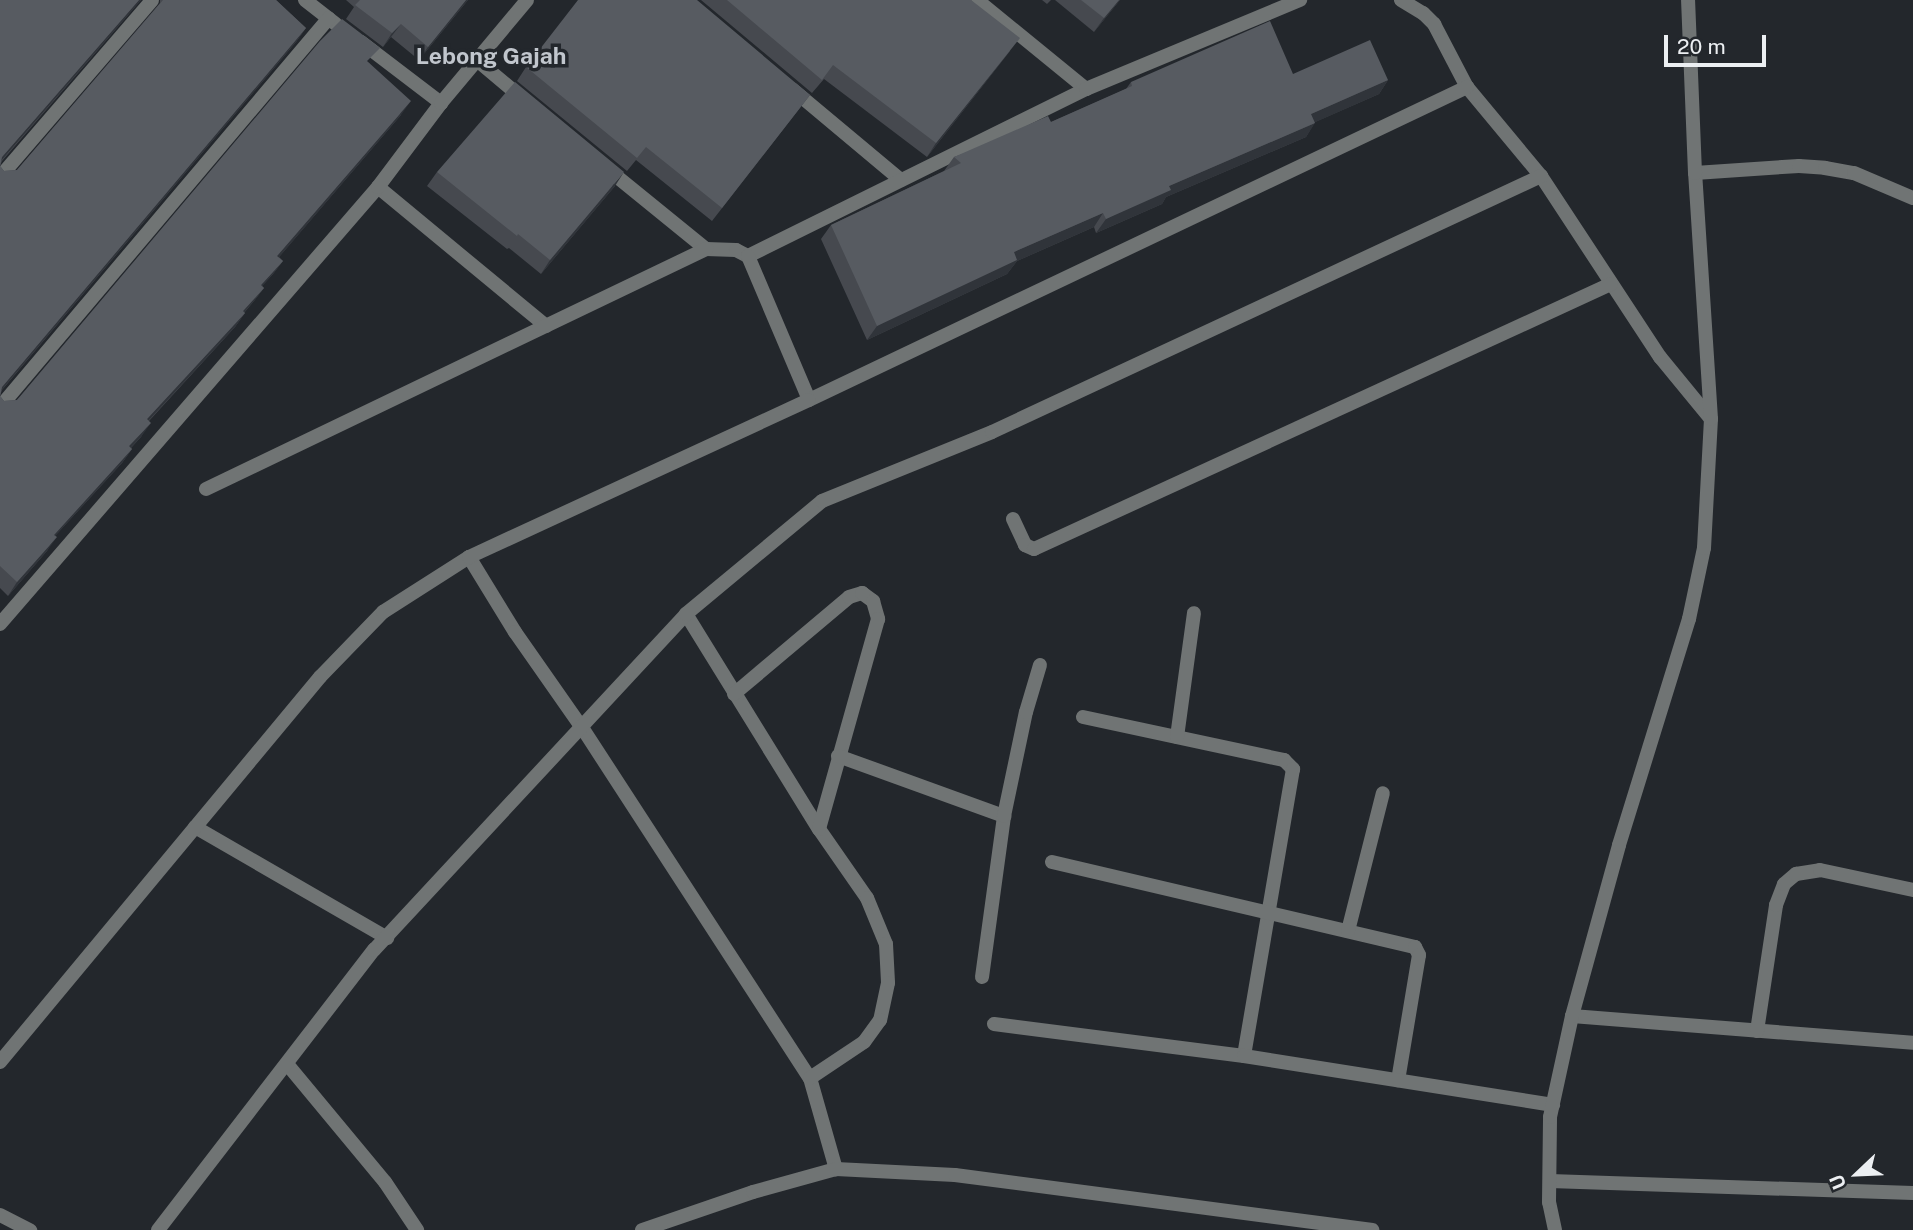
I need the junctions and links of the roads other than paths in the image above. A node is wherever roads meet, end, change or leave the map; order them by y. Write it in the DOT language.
graph roads {
  1 [pos="152,0"];
  2 [pos="306,0"];
  3 [pos="527,0"];
  4 [pos="977,0"];
  5 [pos="1300,0"];
  6 [pos="1401,0"];
  7 [pos="1688,0"];
  8 [pos="329,18"];
  9 [pos="478,61"];
  10 [pos="778,77"];
  11 [pos="1466,87"];
  12 [pos="1086,89"];
  13 [pos="441,103"];
  14 [pos="530,104"];
  15 [pos="592,155"];
  16 [pos="1695,173"];
  17 [pos="1541,176"];
  18 [pos="0,177"];
  19 [pos="901,180"];
  20 [pos="378,187"];
  21 [pos="1913,198"];
  22 [pos="706,249"];
  23 [pos="748,256"];
  24 [pos="1611,284"];
  25 [pos="546,326"];
  26 [pos="809,400"];
  27 [pos="0,407"];
  28 [pos="1711,419"];
  29 [pos="206,489"];
  30 [pos="1013,519"];
  31 [pos="470,557"];
  32 [pos="1194,613"];
  33 [pos="686,614"];
  34 [pos="0,624"];
  35 [pos="1040,665"];
  36 [pos="734,694"];
  37 [pos="1083,717"];
  38 [pos="583,729"];
  39 [pos="1177,737"];
  40 [pos="838,756"];
  41 [pos="1383,793"];
  42 [pos="1004,816"];
  43 [pos="195,827"];
  44 [pos="819,829"];
  45 [pos="1052,862"];
  46 [pos="1913,890"];
  47 [pos="1269,915"];
  48 [pos="1348,931"];
  49 [pos="387,938"];
  50 [pos="982,977"];
  51 [pos="1572,1016"];
  52 [pos="994,1024"];
  53 [pos="1757,1031"];
  54 [pos="1913,1043"];
  55 [pos="1244,1055"];
  56 [pos="0,1062"];
  57 [pos="287,1064"];
  58 [pos="810,1078"];
  59 [pos="1398,1080"];
  60 [pos="1553,1105"];
  61 [pos="836,1169"];
  62 [pos="1550,1181"];
  63 [pos="1913,1193"];
  64 [pos="0,1215"];
  65 [pos="30,1230"];
  66 [pos="158,1230"];
  67 [pos="417,1230"];
  68 [pos="642,1230"];
  69 [pos="1372,1230"];
  70 [pos="1555,1230"];
  1 -- 18 [label="street"];
  2 -- 8 [label="street"];
  3 -- 9 [label="street"];
  4 -- 12 [label="street"];
  5 -- 12 [label="street"];
  6 -- 11 [label="street"];
  7 -- 16 [label="street"];
  8 -- 13 [label="street"];
  8 -- 27 [label="street"];
  9 -- 13 [label="street"];
  9 -- 14 [label="street"];
  10 -- 19 [label="street"];
  11 -- 17 [label="street"];
  11 -- 26 [label="street"];
  12 -- 19 [label="street"];
  13 -- 20 [label="street"];
  15 -- 22 [label="street"];
  16 -- 21 [label="street"];
  16 -- 28 [label="street"];
  17 -- 24 [label="street"];
  17 -- 33 [label="street"];
  19 -- 23 [label="street"];
  20 -- 25 [label="street"];
  20 -- 34 [label="street"];
  22 -- 23 [label="street"];
  22 -- 25 [label="street"];
  23 -- 26 [label="street"];
  24 -- 28 [label="street"];
  24 -- 30 [label="street"];
  25 -- 29 [label="street"];
  26 -- 31 [label="street"];
  28 -- 51 [label="street"];
  31 -- 38 [label="street"];
  31 -- 43 [label="street"];
  32 -- 39 [label="street"];
  33 -- 36 [label="street"];
  33 -- 38 [label="street"];
  35 -- 42 [label="street"];
  36 -- 40 [label="street"];
  36 -- 44 [label="street"];
  37 -- 39 [label="street"];
  38 -- 49 [label="street"];
  38 -- 58 [label="street"];
  39 -- 47 [label="street"];
  40 -- 42 [label="street"];
  40 -- 44 [label="street"];
  41 -- 48 [label="street"];
  42 -- 50 [label="street"];
  43 -- 49 [label="street"];
  43 -- 56 [label="street"];
  44 -- 58 [label="street"];
  45 -- 47 [label="street"];
  46 -- 53 [label="street"];
  47 -- 48 [label="street"];
  47 -- 55 [label="street"];
  48 -- 59 [label="street"];
  49 -- 57 [label="street"];
  51 -- 53 [label="street"];
  51 -- 60 [label="street"];
  52 -- 55 [label="street"];
  53 -- 54 [label="street"];
  55 -- 59 [label="street"];
  57 -- 66 [label="street"];
  57 -- 67 [label="street"];
  58 -- 61 [label="street"];
  59 -- 60 [label="street"];
  60 -- 62 [label="street"];
  61 -- 68 [label="street"];
  61 -- 69 [label="street"];
  62 -- 63 [label="street"];
  62 -- 70 [label="street"];
  64 -- 65 [label="street"];
}
